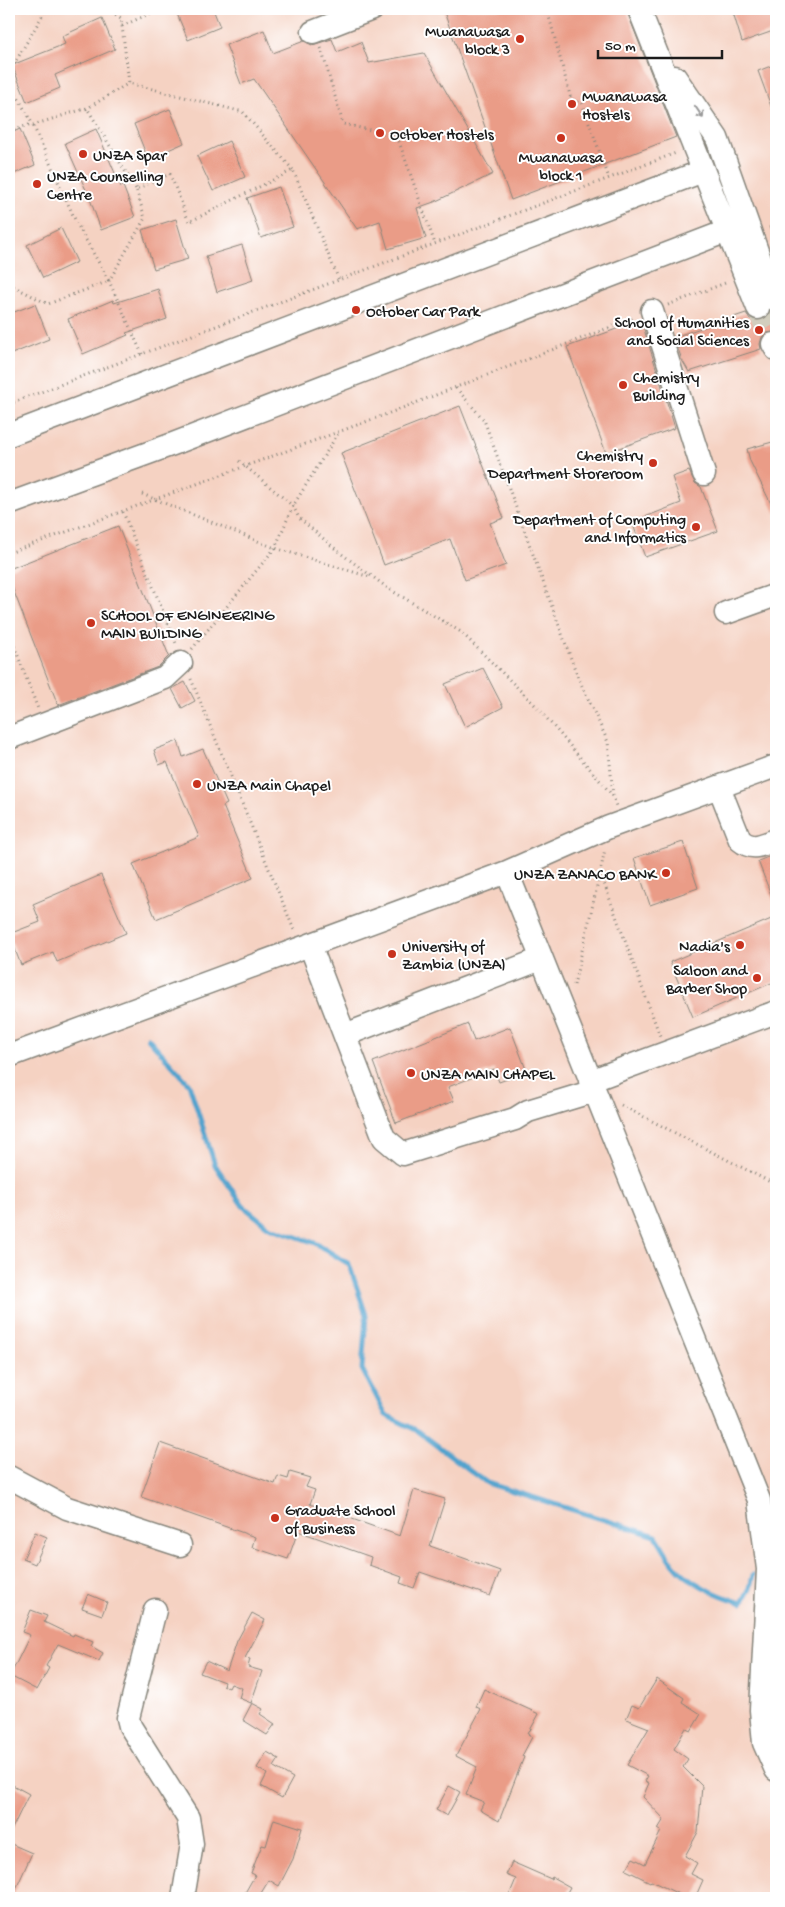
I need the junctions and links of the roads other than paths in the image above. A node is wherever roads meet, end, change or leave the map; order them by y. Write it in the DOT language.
graph roads {
  1 [pos="372,9"];
  2 [pos="639,9"];
  3 [pos="315,32"];
  4 [pos="652,43"];
  5 [pos="703,171"];
  6 [pos="727,232"];
  7 [pos="761,269"];
  8 [pos="767,304"];
  9 [pos="652,311"];
  10 [pos="9,435"];
  11 [pos="704,474"];
  12 [pos="9,504"];
  13 [pos="776,596"];
  14 [pos="726,613"];
  15 [pos="182,662"];
  16 [pos="9,738"];
  17 [pos="776,766"];
  18 [pos="719,787"];
  19 [pos="776,840"];
  20 [pos="507,872"];
  21 [pos="306,946"];
  22 [pos="541,959"];
  23 [pos="776,1012"];
  24 [pos="345,1035"];
  25 [pos="9,1056"];
  26 [pos="592,1086"];
  27 [pos="9,1477"];
  28 [pos="180,1544"];
  29 [pos="155,1610"];
  30 [pos="776,1770"];
  31 [pos="183,1898"];
  1 -- 3 [label="street"];
  2 -- 4 [label="street"];
  4 -- 5 [label="street"];
  4 -- 7 [label="street, one-way"];
  5 -- 6 [label="street"];
  5 -- 10 [label="street"];
  6 -- 7 [label="street"];
  6 -- 12 [label="street"];
  7 -- 8 [label="street"];
  9 -- 11 [label="street"];
  13 -- 14 [label="street"];
  15 -- 16 [label="street"];
  17 -- 18 [label="street"];
  18 -- 19 [label="street"];
  18 -- 20 [label="street"];
  20 -- 21 [label="street"];
  20 -- 22 [label="street"];
  21 -- 24 [label="street"];
  21 -- 25 [label="street"];
  22 -- 24 [label="street"];
  22 -- 26 [label="street"];
  23 -- 26 [label="street"];
  24 -- 26 [label="street"];
  26 -- 30 [label="street"];
  27 -- 28 [label="street"];
  29 -- 31 [label="street"];
}
